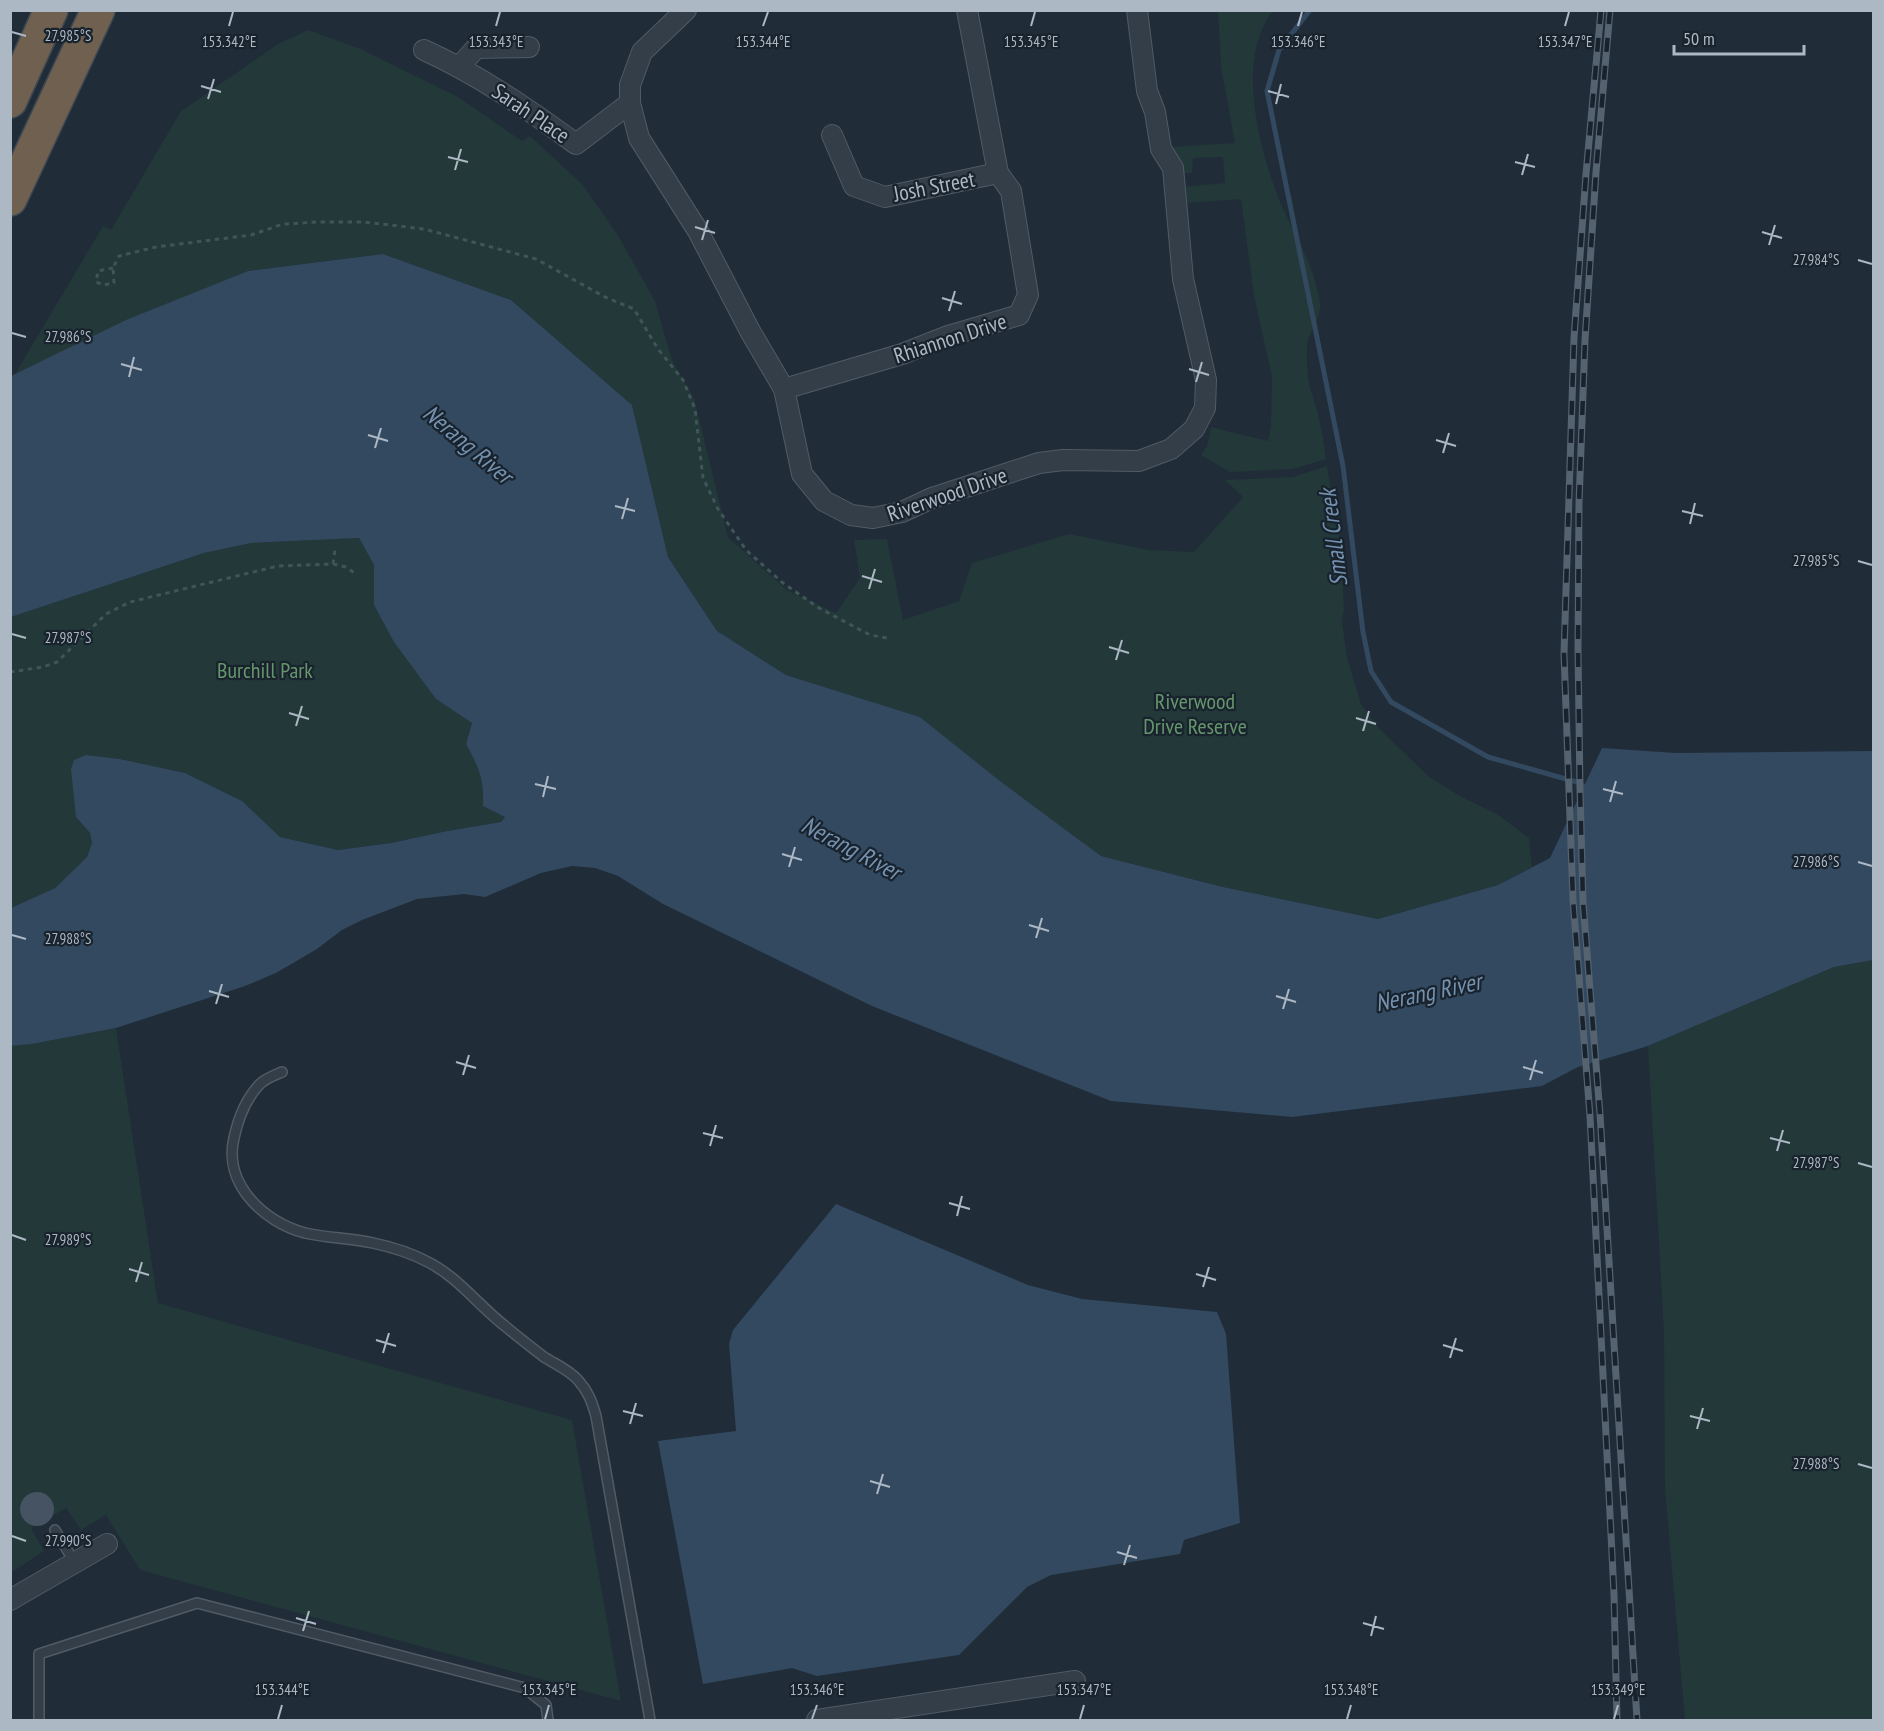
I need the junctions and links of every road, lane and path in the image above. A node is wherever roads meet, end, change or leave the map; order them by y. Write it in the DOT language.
graph roads {
  1 [pos="51,10"];
  2 [pos="98,10"];
  3 [pos="686,10"];
  4 [pos="967,10"];
  5 [pos="1137,10"];
  6 [pos="529,47"];
  7 [pos="424,50"];
  8 [pos="460,66"];
  9 [pos="10,101"];
  10 [pos="630,103"];
  11 [pos="832,135"];
  12 [pos="998,172"];
  13 [pos="10,199"];
  14 [pos="113,268"];
  15 [pos="784,389"];
  16 [pos="335,550"];
  17 [pos="333,564"];
  18 [pos="356,574"];
  19 [pos="886,638"];
  20 [pos="10,672"];
  21 [pos="282,1072"];
  22 [pos="55,1530"];
  23 [pos="107,1544"];
  24 [pos="75,1563"];
  25 [pos="10,1600"];
  26 [pos="1075,1681"];
  27 [pos="39,1720"];
  28 [pos="548,1720"];
  29 [pos="650,1720"];
  30 [pos="817,1720"];
  1 -- 9 [label="highway"];
  2 -- 13 [label="highway"];
  3 -- 10 [label="street, Riverwood Drive"];
  4 -- 12 [label="street, Rhiannon Drive"];
  5 -- 15 [label="street, Riverwood Drive"];
  6 -- 8 [label="street, Sarah Place"];
  7 -- 8 [label="street, Sarah Place"];
  8 -- 10 [label="street, Sarah Place"];
  10 -- 15 [label="street, Riverwood Drive"];
  11 -- 12 [label="street, Josh Street"];
  12 -- 15 [label="street, Rhiannon Drive"];
  14 -- 14 [label="path"];
  14 -- 19 [label="path"];
  16 -- 17 [label="path"];
  17 -- 18 [label="path"];
  17 -- 20 [label="path"];
  21 -- 29 [label="lane"];
  22 -- 24 [label="lane"];
  23 -- 24 [label="street"];
  24 -- 25 [label="street"];
  26 -- 30 [label="street"];
  27 -- 28 [label="lane"];
}
